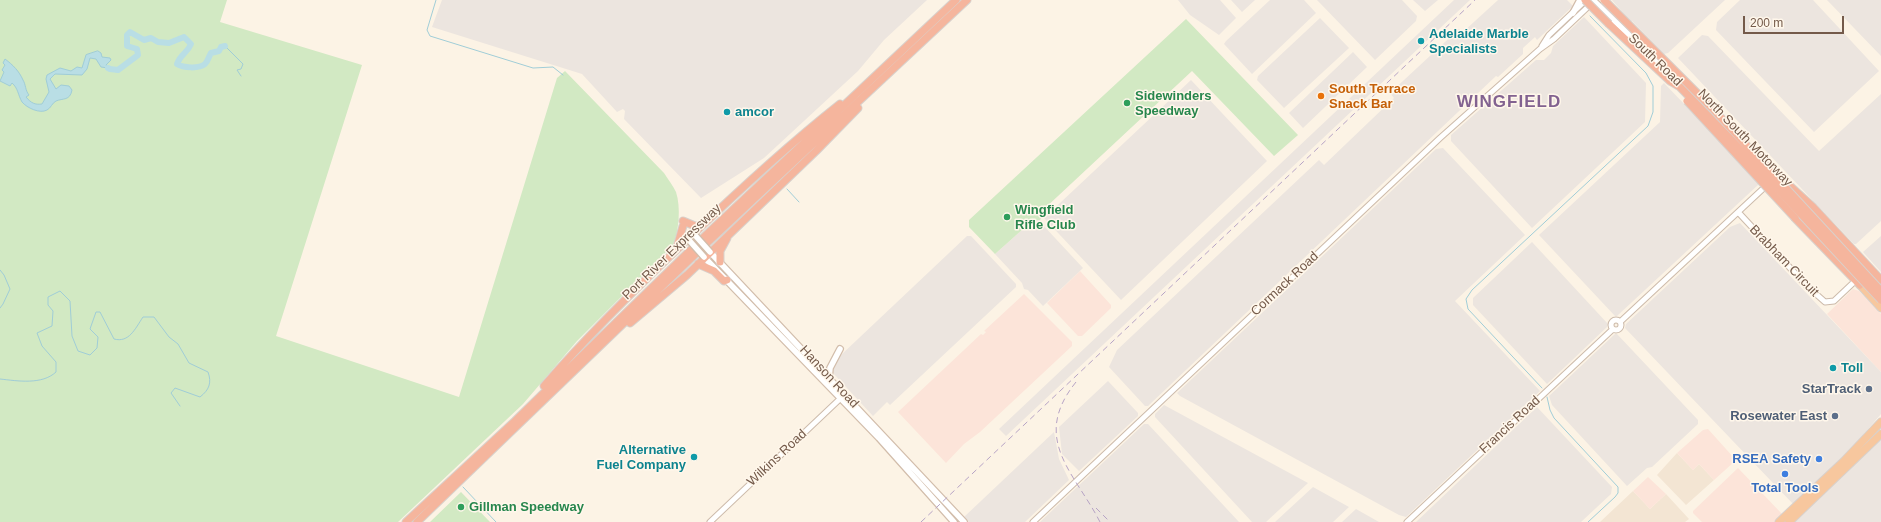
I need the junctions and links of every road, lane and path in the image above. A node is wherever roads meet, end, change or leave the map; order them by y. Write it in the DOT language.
graph roads {
  1 [pos="956,0"];
  2 [pos="967,0"];
  3 [pos="1580,0"];
  4 [pos="1586,0"];
  5 [pos="1594,0"];
  6 [pos="1605,0"];
  7 [pos="1604,10"];
  8 [pos="1573,13"];
  9 [pos="1540,48"];
  10 [pos="897,56"];
  11 [pos="898,65"];
  12 [pos="1670,81"];
  13 [pos="1762,161"];
  14 [pos="1773,180"];
  15 [pos="1738,212"];
  16 [pos="701,226"];
  17 [pos="733,230"];
  18 [pos="690,236"];
  19 [pos="676,249"];
  20 [pos="710,252"];
  21 [pos="1850,254"];
  22 [pos="704,257"];
  23 [pos="720,262"];
  24 [pos="698,264"];
  25 [pos="727,280"];
  26 [pos="1881,280"];
  27 [pos="1852,281"];
  28 [pos="1881,291"];
  29 [pos="1881,300"];
  30 [pos="1881,308"];
  31 [pos="604,342"];
  32 [pos="840,349"];
  33 [pos="829,378"];
  34 [pos="842,397"];
  35 [pos="515,421"];
  36 [pos="1881,422"];
  37 [pos="1881,434"];
  38 [pos="921,483"];
  39 [pos="930,486"];
  40 [pos="406,522"];
  41 [pos="417,522"];
  42 [pos="710,522"];
  43 [pos="954,522"];
  44 [pos="964,522"];
  45 [pos="1033,522"];
  46 [pos="1407,522"];
  47 [pos="1779,522"];
  48 [pos="1789,522"];
  1 -- 10 [label="highway, Port River Expressway"];
  2 -- 11 [label="highway, Port River Expressway"];
  3 -- 8 [label="main road"];
  4 -- 8 [label="street, Cormack Road"];
  4 -- 12 [label="highway, North South Motorway, bridge"];
  5 -- 7 [label="main road, South Road"];
  5 -- 9 [label="street, Cormack Road"];
  6 -- 7 [label="main road"];
  6 -- 13 [label="highway, North South Motorway, bridge"];
  7 -- 14 [label="main road, South Road"];
  8 -- 9 [label="street, Cormack Road"];
  9 -- 45 [label="street, Cormack Road"];
  10 -- 16 [label="highway"];
  10 -- 35 [label="highway, Port River Expressway"];
  11 -- 17 [label="highway"];
  11 -- 31 [label="highway, Port River Expressway"];
  12 -- 27 [label="highway, bridge"];
  12 -- 29 [label="highway, North South Motorway, bridge"];
  13 -- 26 [label="highway, bridge"];
  13 -- 28 [label="highway, North South Motorway, bridge"];
  14 -- 15 [label="street"];
  14 -- 21 [label="main road, South Road"];
  15 -- 27 [label="street, Brabham Circuit"];
  15 -- 46 [label="street, Francis Road"];
  16 -- 18 [label="highway"];
  16 -- 19 [label="highway"];
  17 -- 20 [label="highway"];
  17 -- 23 [label="highway"];
  18 -- 19 [label="highway"];
  18 -- 20 [label="main road, Hanson Road, bridge"];
  18 -- 22 [label="main road, Hanson Road, bridge"];
  19 -- 35 [label="highway"];
  20 -- 22 [label="highway"];
  20 -- 23 [label="main road, Hanson Road"];
  22 -- 24 [label="highway"];
  22 -- 25 [label="main road, Hanson Road"];
  23 -- 33 [label="main road, Hanson Road"];
  24 -- 25 [label="highway"];
  24 -- 31 [label="highway"];
  25 -- 34 [label="main road, Hanson Road"];
  27 -- 30 [label="highway"];
  31 -- 41 [label="highway, Port River Expressway"];
  32 -- 33 [label="main road"];
  33 -- 34 [label="main road, Hanson Road"];
  34 -- 38 [label="main road, Hanson Road"];
  34 -- 39 [label="main road, Hanson Road"];
  34 -- 42 [label="street, Wilkins Road"];
  35 -- 40 [label="highway, Port River Expressway"];
  36 -- 47 [label="highway"];
  37 -- 48 [label="highway"];
  38 -- 39 [label="main road"];
  38 -- 43 [label="main road, Hanson Road"];
  39 -- 44 [label="main road, Hanson Road"];
}
